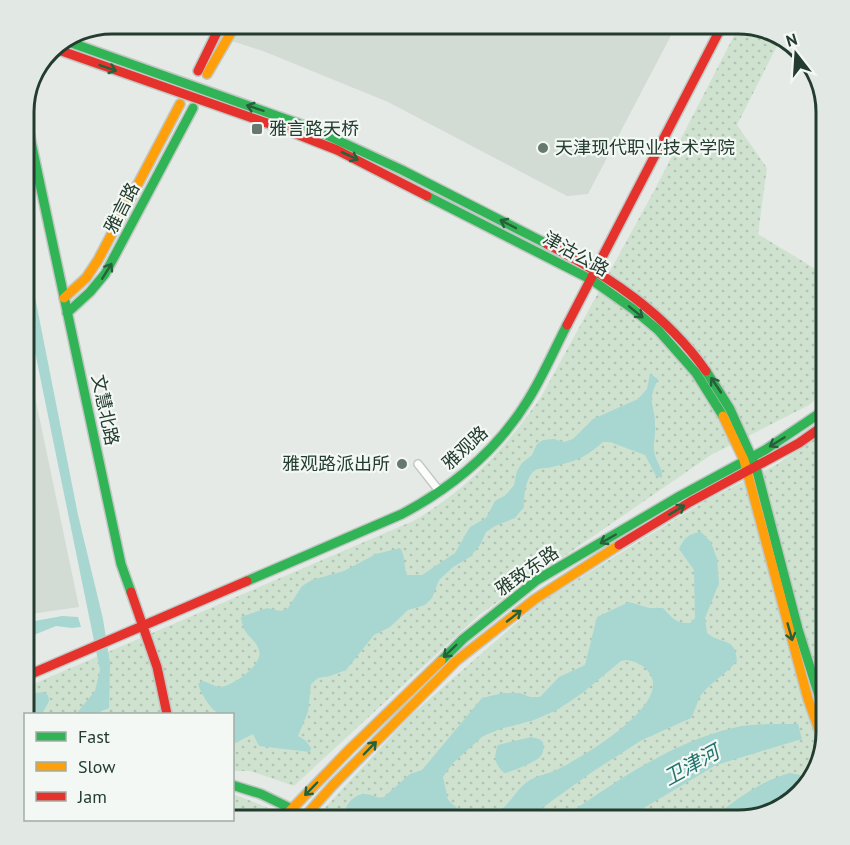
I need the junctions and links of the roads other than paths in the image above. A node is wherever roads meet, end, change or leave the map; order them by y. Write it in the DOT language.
graph roads {
  1 [pos="216,35"];
  2 [pos="230,35"];
  3 [pos="716,35"];
  4 [pos="75,44"];
  5 [pos="64,52"];
  6 [pos="180,104"];
  7 [pos="193,108"];
  8 [pos="35,161"];
  9 [pos="35,184"];
  10 [pos="593,275"];
  11 [pos="64,298"];
  12 [pos="67,313"];
  13 [pos="816,415"];
  14 [pos="816,431"];
  15 [pos="748,458"];
  16 [pos="418,464"];
  17 [pos="751,469"];
  18 [pos="439,491"];
  19 [pos="140,625"];
  20 [pos="35,670"];
  21 [pos="816,686"];
  22 [pos="162,713"];
  23 [pos="167,713"];
  24 [pos="816,722"];
  25 [pos="234,786"];
  26 [pos="234,791"];
  27 [pos="285,810"];
  28 [pos="286,810"];
  29 [pos="291,810"];
  30 [pos="311,810"];
  1 -- 2 [label="main road"];
  3 -- 10 [label="main road, 雅观路"];
  10 -- 4 [label="main road, 津沽公路, one-way"];
  5 -- 10 [label="main road, 津沽公路, one-way"];
  6 -- 11 [label="main road, 雅言路"];
  12 -- 7 [label="main road, 雅言路, one-way"];
  8 -- 11 [label="main road, 文慧北路"];
  9 -- 19 [label="main road, 文慧北路"];
  10 -- 15 [label="main road, 津沽公路"];
  10 -- 18 [label="main road, 雅观路"];
  11 -- 12 [label="main road, 文慧北路"];
  12 -- 19 [label="main road, 文慧北路"];
  13 -- 15 [label="main road, 雅致东路, one-way"];
  14 -- 17 [label="main road, 雅致东路"];
  15 -- 17 [label="main road, 津沽公路"];
  15 -- 29 [label="main road, 雅致东路, one-way"];
  16 -- 18 [label="street"];
  17 -- 21 [label="main road, 津沽公路"];
  17 -- 24 [label="main road, 津沽公路, one-way"];
  30 -- 17 [label="main road, 雅致东路, one-way"];
  18 -- 19 [label="main road, 雅观路"];
  19 -- 20 [label="main road, 雅观路"];
  19 -- 22 [label="main road, 文慧北路"];
  19 -- 23 [label="main road, 文慧北路"];
  25 -- 28 [label="main road"];
  26 -- 27 [label="main road"];
}
